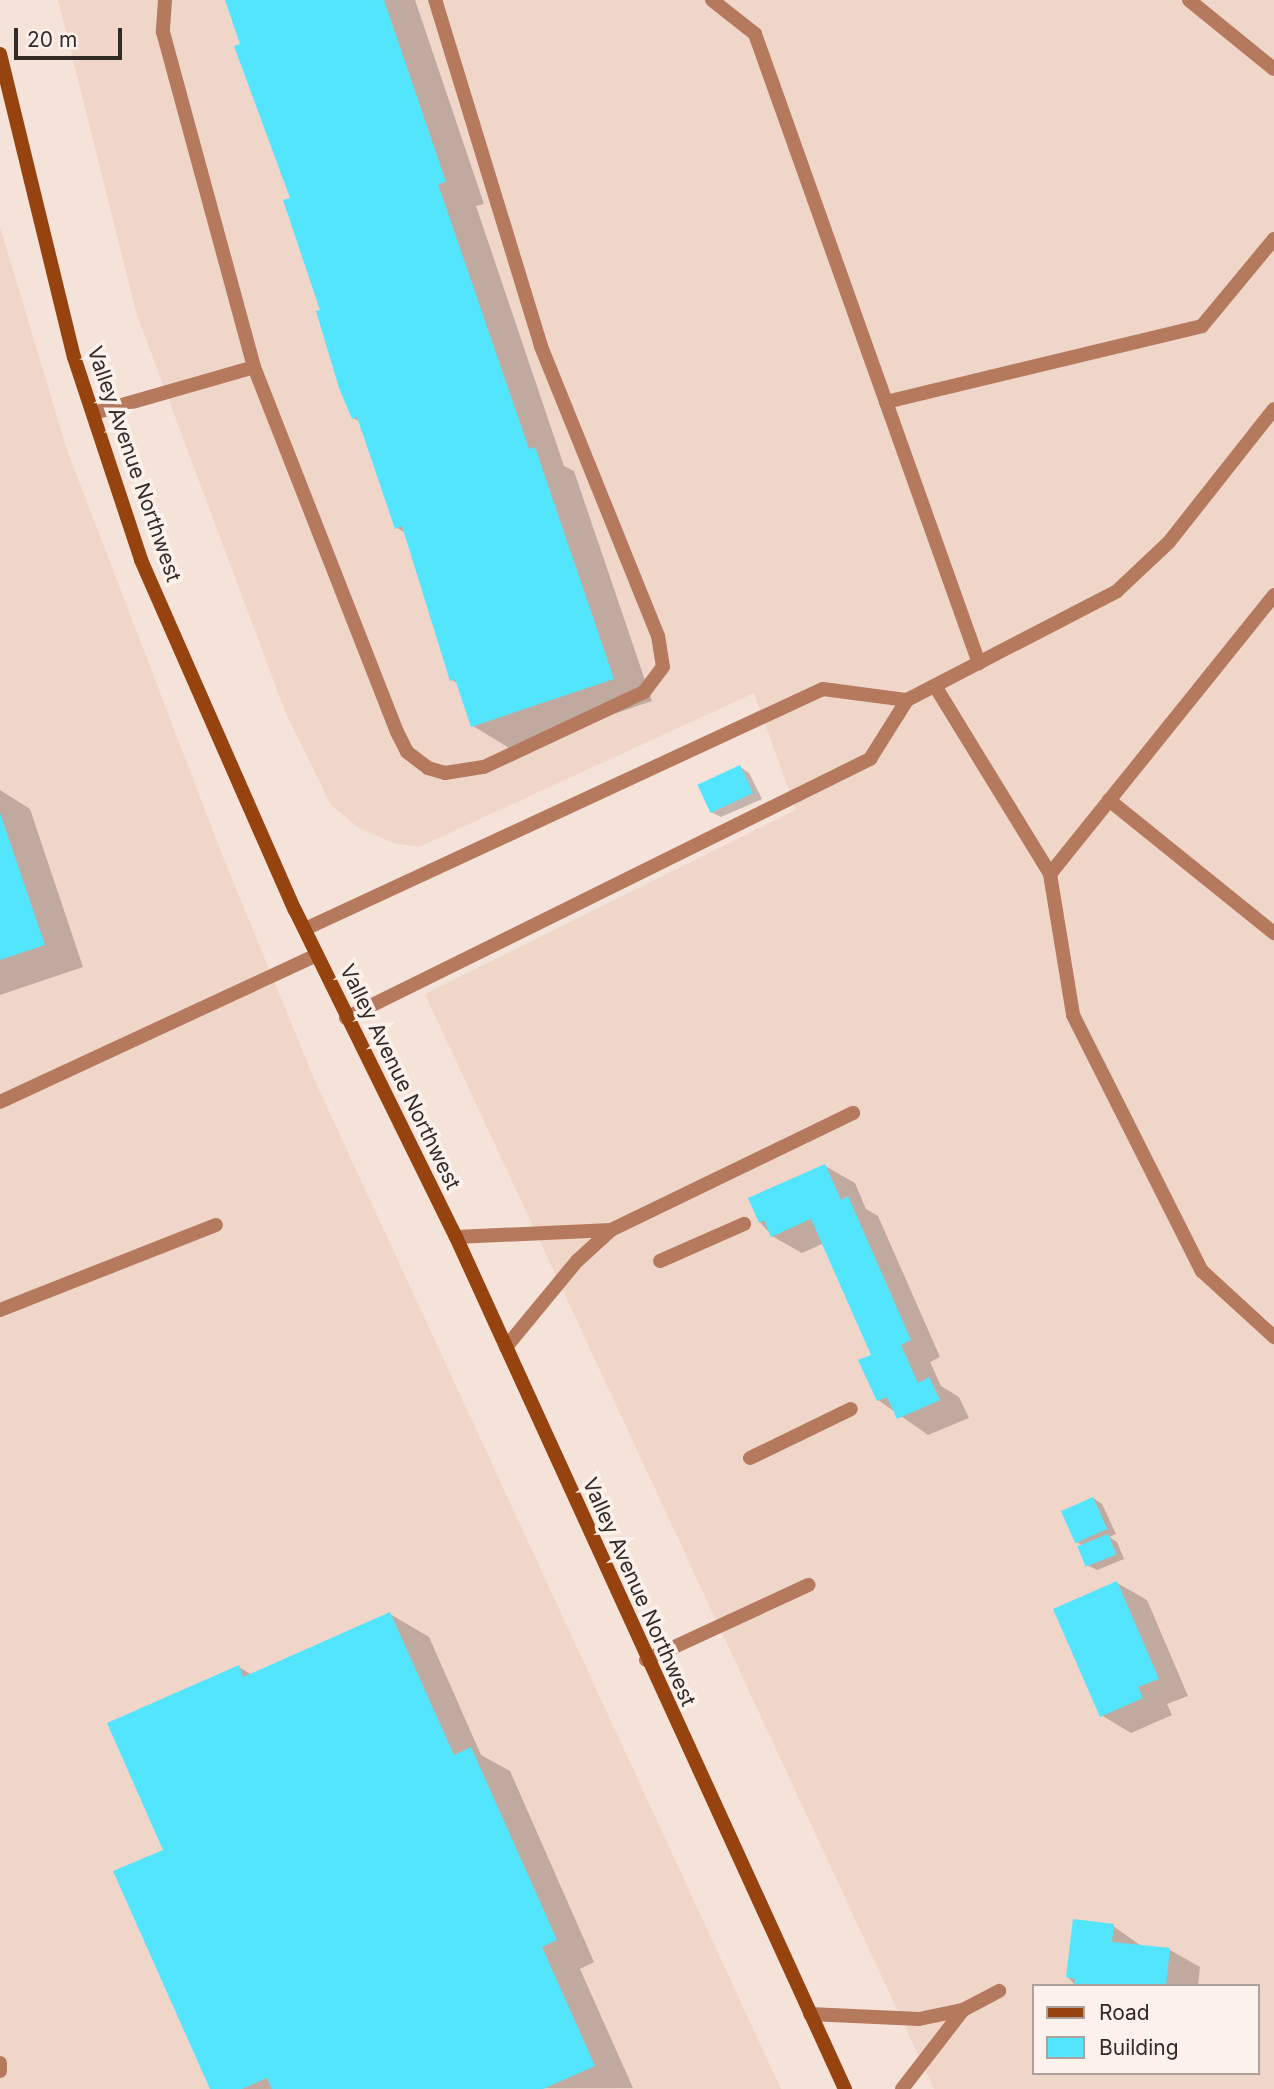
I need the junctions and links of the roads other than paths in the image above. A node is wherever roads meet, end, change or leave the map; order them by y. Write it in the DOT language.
graph roads {
  1 [pos="165,0"];
  2 [pos="435,0"];
  3 [pos="712,0"];
  4 [pos="1189,0"];
  5 [pos="0,54"];
  6 [pos="1274,69"];
  7 [pos="1274,239"];
  8 [pos="254,367"];
  9 [pos="886,402"];
  10 [pos="1274,409"];
  11 [pos="94,413"];
  12 [pos="1274,595"];
  13 [pos="979,663"];
  14 [pos="935,685"];
  15 [pos="907,700"];
  16 [pos="1109,800"];
  17 [pos="1050,874"];
  18 [pos="304,929"];
  19 [pos="1274,933"];
  20 [pos="317,955"];
  21 [pos="346,1018"];
  22 [pos="0,1102"];
  23 [pos="853,1113"];
  24 [pos="744,1224"];
  25 [pos="216,1225"];
  26 [pos="611,1230"];
  27 [pos="456,1237"];
  28 [pos="660,1261"];
  29 [pos="0,1310"];
  30 [pos="1274,1337"];
  31 [pos="506,1347"];
  32 [pos="852,1409"];
  33 [pos="750,1458"];
  34 [pos="808,1585"];
  35 [pos="646,1660"];
  36 [pos="999,1991"];
  37 [pos="963,2010"];
  38 [pos="810,2014"];
  39 [pos="0,2063"];
  40 [pos="0,2071"];
  41 [pos="845,2089"];
  42 [pos="902,2089"];
  1 -- 8 [label="lane"];
  2 -- 8 [label="lane"];
  3 -- 9 [label="lane"];
  4 -- 6 [label="lane"];
  5 -- 11 [label="main road, Valley Avenue Northwest"];
  7 -- 9 [label="lane"];
  8 -- 11 [label="lane"];
  9 -- 13 [label="lane"];
  10 -- 13 [label="lane"];
  11 -- 18 [label="main road, Valley Avenue Northwest"];
  12 -- 16 [label="lane"];
  13 -- 14 [label="lane"];
  14 -- 15 [label="lane"];
  14 -- 17 [label="lane"];
  15 -- 18 [label="lane"];
  15 -- 21 [label="lane"];
  16 -- 17 [label="lane"];
  16 -- 19 [label="lane"];
  17 -- 30 [label="lane"];
  18 -- 20 [label="main road, Valley Avenue Northwest"];
  20 -- 21 [label="main road, Valley Avenue Northwest"];
  20 -- 22 [label="lane"];
  21 -- 27 [label="main road, Valley Avenue Northwest"];
  23 -- 26 [label="lane"];
  24 -- 28 [label="lane"];
  25 -- 29 [label="lane"];
  26 -- 27 [label="lane"];
  26 -- 31 [label="lane"];
  27 -- 31 [label="main road, Valley Avenue Northwest"];
  31 -- 35 [label="main road, Valley Avenue Northwest"];
  32 -- 33 [label="lane"];
  34 -- 35 [label="lane"];
  35 -- 38 [label="main road, Valley Avenue Northwest"];
  36 -- 37 [label="lane"];
  37 -- 38 [label="lane"];
  37 -- 42 [label="lane"];
  38 -- 41 [label="main road, Valley Avenue Northwest"];
  39 -- 40 [label="lane"];
}
